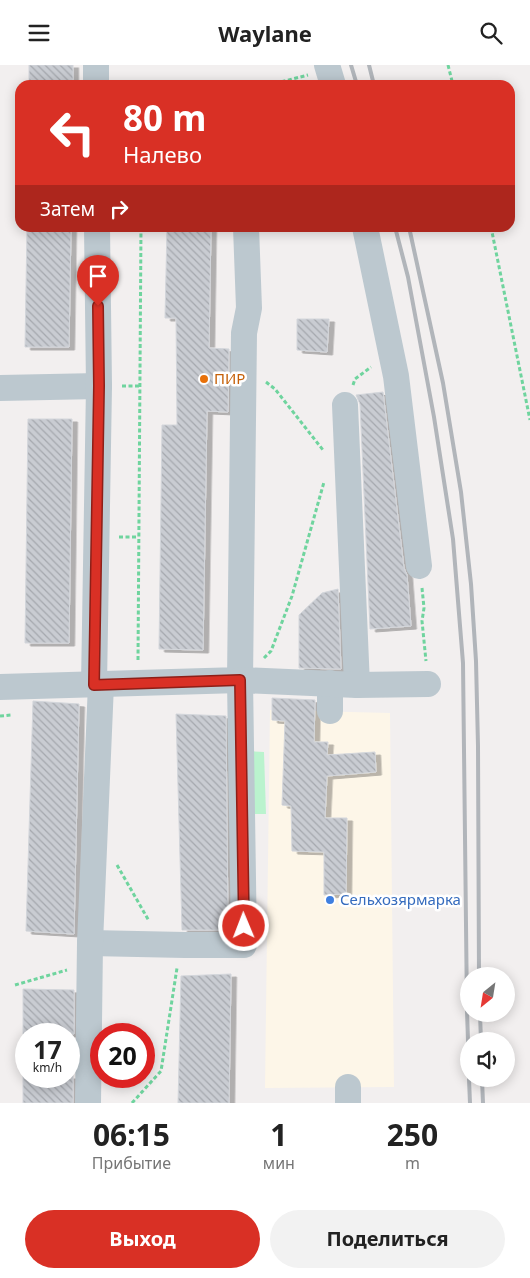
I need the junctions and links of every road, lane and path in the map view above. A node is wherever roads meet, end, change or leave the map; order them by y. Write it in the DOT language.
graph roads {
  1 [pos="96,65"];
  2 [pos="448,65"];
  3 [pos="329,73"];
  4 [pos="96,80"];
  5 [pos="293,80"];
  6 [pos="452,80"];
  7 [pos="97,232"];
  8 [pos="141,232"];
  9 [pos="246,232"];
  10 [pos="367,232"];
  11 [pos="492,232"];
  12 [pos="391,351"];
  13 [pos="243,380"];
  14 [pos="99,386"];
  15 [pos="0,388"];
  16 [pos="345,405"];
  17 [pos="530,420"];
  18 [pos="324,451"];
  19 [pos="324,479"];
  20 [pos="419,566"];
  21 [pos="240,680"];
  22 [pos="138,683"];
  23 [pos="330,683"];
  24 [pos="97,684"];
  25 [pos="428,684"];
  26 [pos="357,685"];
  27 [pos="0,687"];
  28 [pos="330,711"];
  29 [pos="11,715"];
  30 [pos="0,716"];
  31 [pos="114,860"];
  32 [pos="174,945"];
  33 [pos="90,953"];
  34 [pos="15,985"];
  35 [pos="88,1103"];
  36 [pos="132,1103"];
  1 -- 4 [label="lane"];
  2 -- 6 [label="path"];
  3 -- 5 [label="path"];
  7 -- 14 [label="lane"];
  8 -- 22 [label="path"];
  9 -- 13 [label="lane"];
  10 -- 12 [label="lane"];
  11 -- 17 [label="path"];
  12 -- 16 [label="path"];
  12 -- 20 [label="lane"];
  13 -- 18 [label="path"];
  13 -- 21 [label="lane"];
  14 -- 15 [label="lane"];
  14 -- 24 [label="lane"];
  16 -- 26 [label="lane"];
  19 -- 21 [label="path"];
  20 -- 25 [label="path"];
  21 -- 22 [label="lane"];
  21 -- 23 [label="lane"];
  21 -- 32 [label="lane"];
  22 -- 24 [label="lane"];
  23 -- 26 [label="lane"];
  23 -- 28 [label="lane"];
  24 -- 27 [label="lane"];
  24 -- 33 [label="lane"];
  25 -- 26 [label="lane"];
  29 -- 30 [label="path"];
  31 -- 32 [label="path"];
  32 -- 33 [label="lane"];
  32 -- 36 [label="path"];
  33 -- 34 [label="path"];
  33 -- 35 [label="lane"];
}
